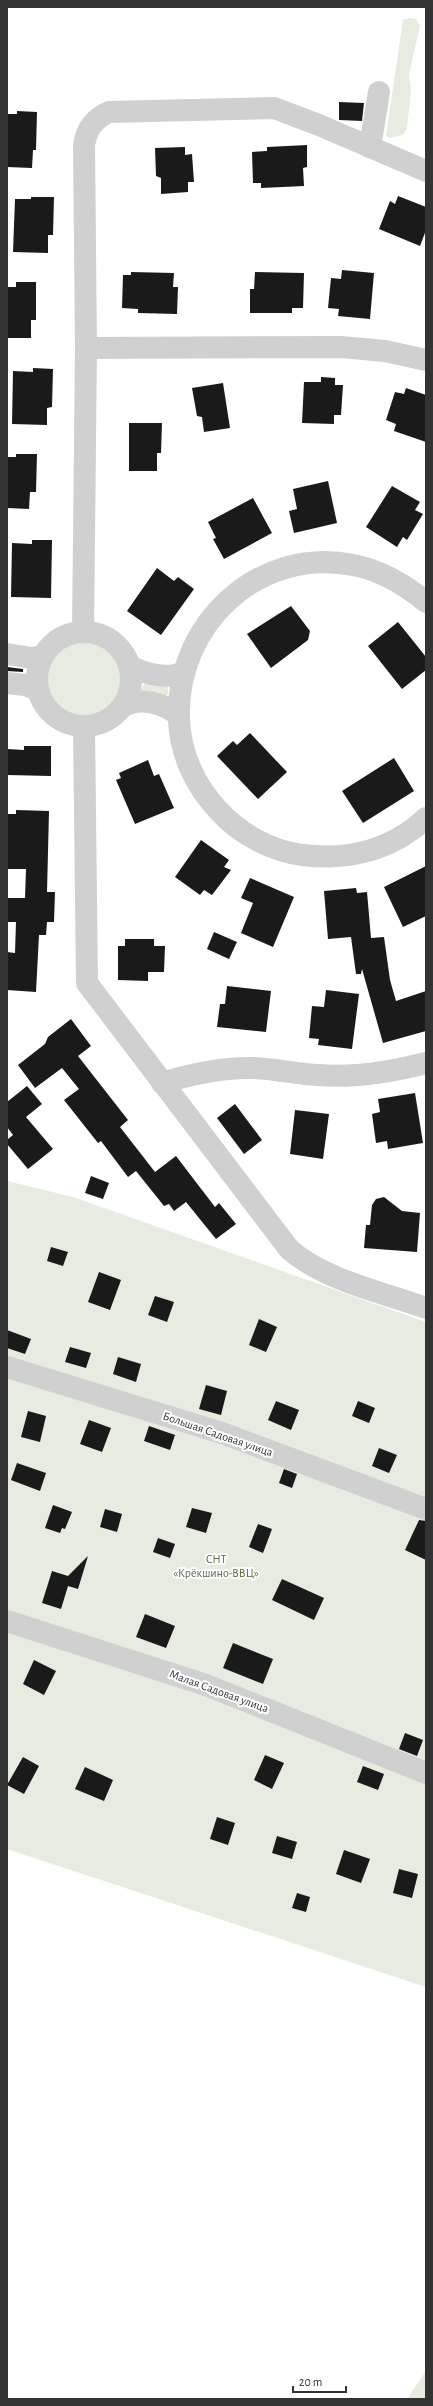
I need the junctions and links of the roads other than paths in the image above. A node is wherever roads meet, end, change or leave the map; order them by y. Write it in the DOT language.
graph roads {
  1 [pos="379,92"];
  2 [pos="370,147"];
  3 [pos="426,171"];
  4 [pos="86,348"];
  5 [pos="426,360"];
  6 [pos="426,602"];
  7 [pos="83,632"];
  8 [pos="7,654"];
  9 [pos="43,656"];
  10 [pos="129,665"];
  11 [pos="183,672"];
  12 [pos="7,683"];
  13 [pos="38,690"];
  14 [pos="124,706"];
  15 [pos="179,716"];
  16 [pos="84,727"];
  17 [pos="426,818"];
  18 [pos="426,1063"];
  19 [pos="162,1083"];
  20 [pos="426,1308"];
  21 [pos="7,1367"];
  22 [pos="426,1509"];
  23 [pos="7,1621"];
  24 [pos="426,1773"];
  1 -- 2 [label="street"];
  2 -- 3 [label="street"];
  2 -- 4 [label="street"];
  4 -- 5 [label="street"];
  4 -- 7 [label="street"];
  6 -- 11 [label="street"];
  7 -- 9 [label="street"];
  7 -- 10 [label="street"];
  8 -- 9 [label="street"];
  9 -- 13 [label="street"];
  10 -- 11 [label="street"];
  10 -- 14 [label="street"];
  11 -- 15 [label="street"];
  12 -- 13 [label="street"];
  13 -- 16 [label="street"];
  14 -- 15 [label="street"];
  14 -- 16 [label="street"];
  15 -- 17 [label="street"];
  16 -- 19 [label="street"];
  18 -- 19 [label="street"];
  19 -- 20 [label="street"];
  21 -- 22 [label="street, Большая Садовая улица"];
  23 -- 24 [label="street, Малая Садовая улица"];
}
